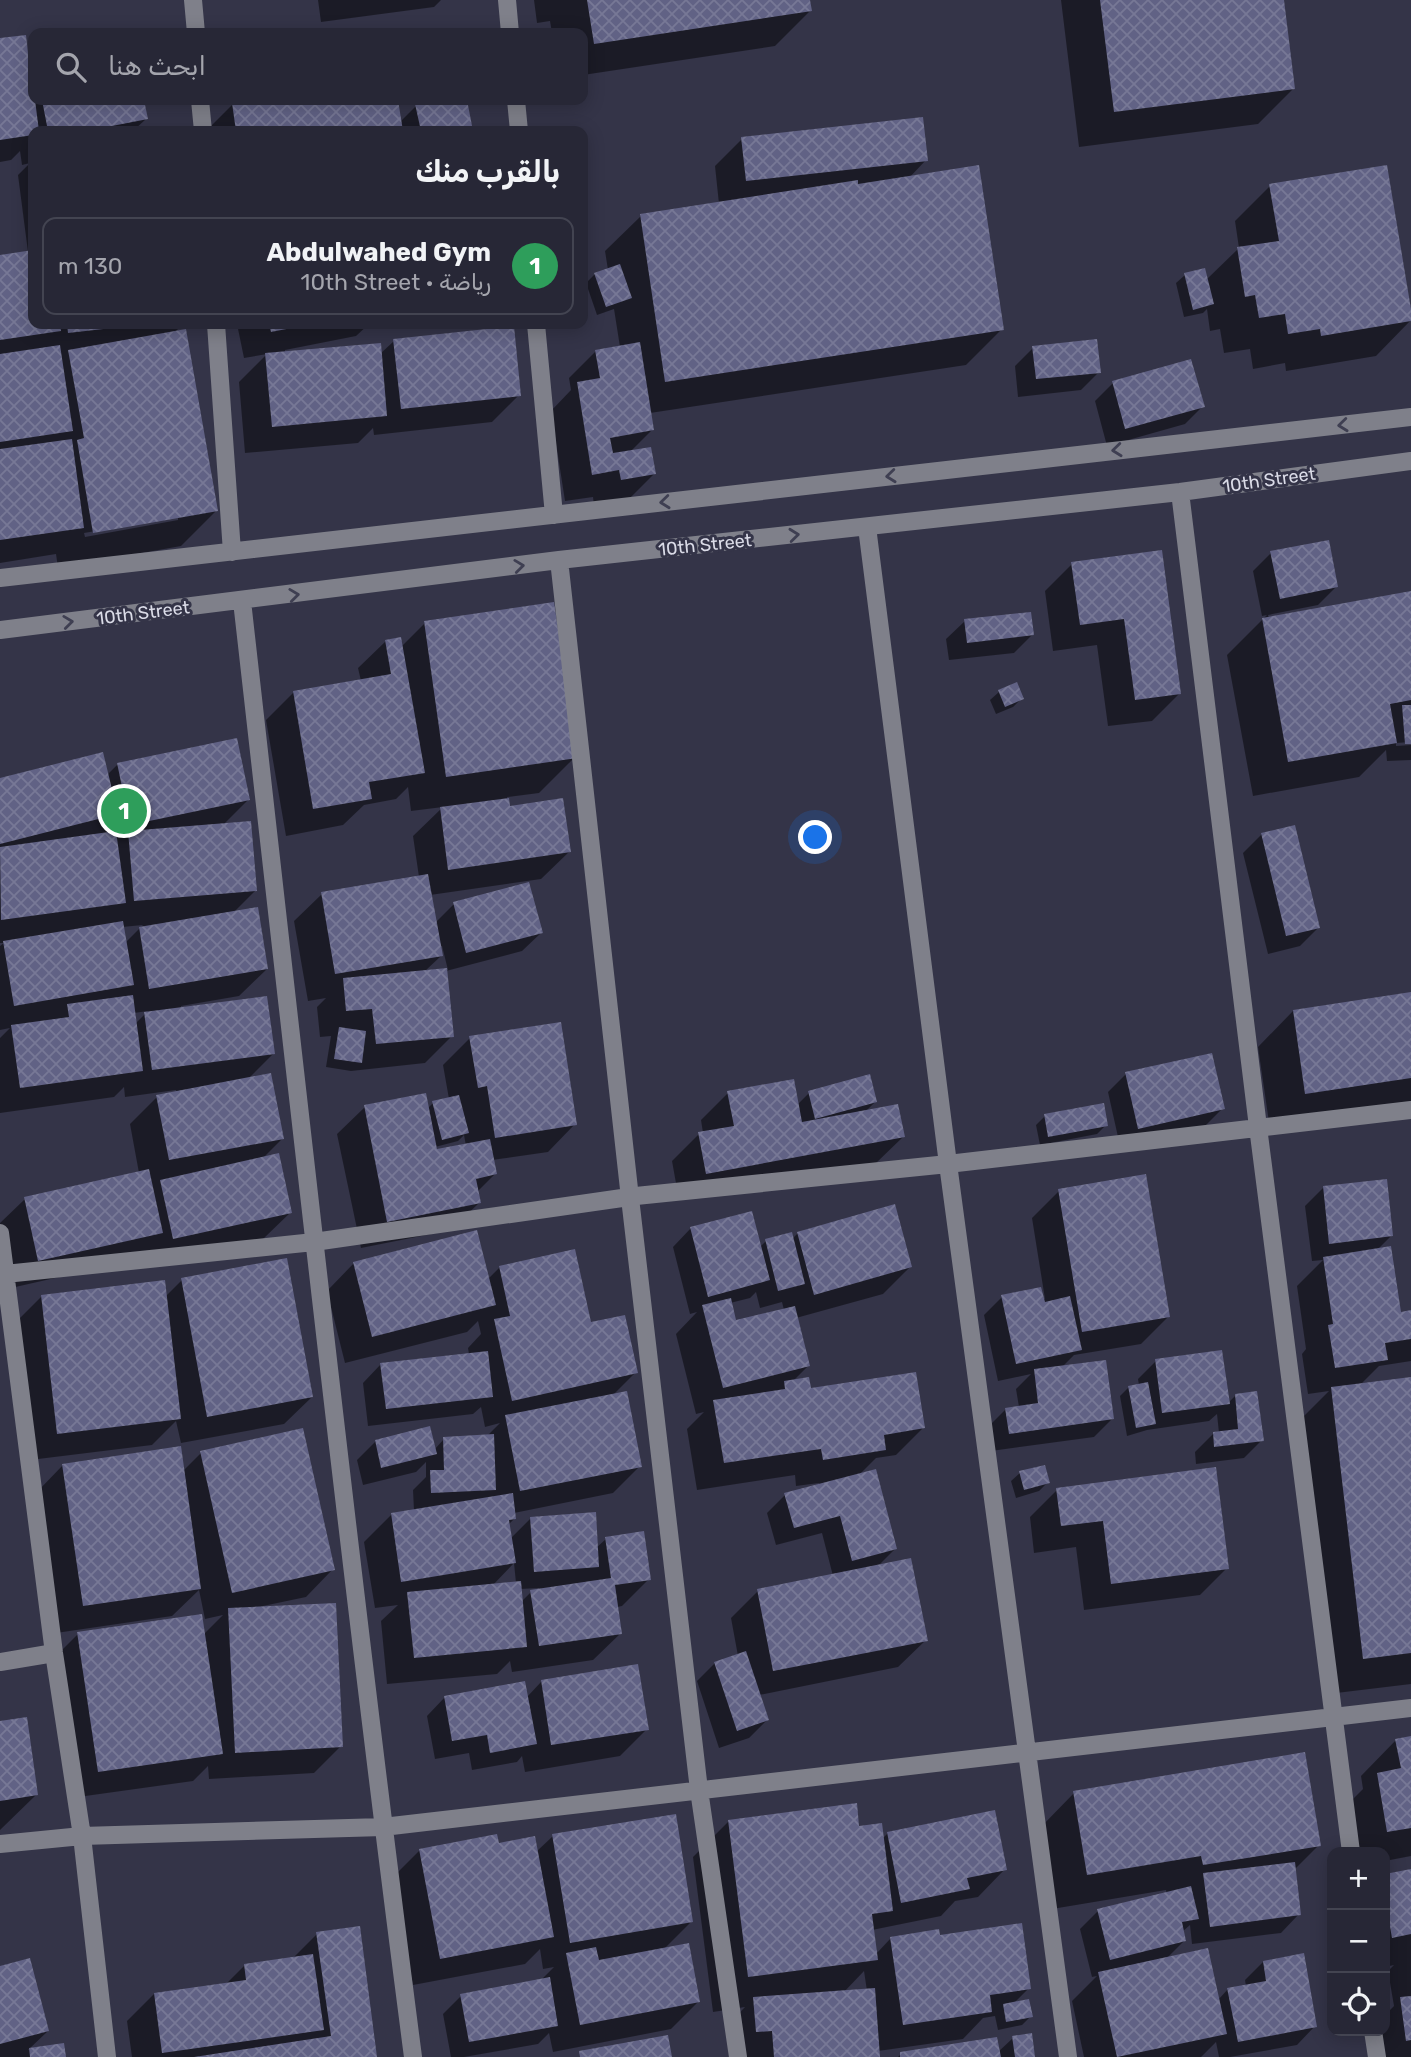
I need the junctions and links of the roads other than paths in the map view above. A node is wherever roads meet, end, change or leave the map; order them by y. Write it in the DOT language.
graph roads {
  1 [pos="194,0"];
  2 [pos="507,0"];
  3 [pos="196,28"];
  4 [pos="510,28"];
  5 [pos="200,105"];
  6 [pos="516,105"];
  7 [pos="203,126"];
  8 [pos="519,126"];
  9 [pos="216,329"];
  10 [pos="536,329"];
  11 [pos="1411,417"];
  12 [pos="1411,461"];
  13 [pos="1180,492"];
  14 [pos="554,514"];
  15 [pos="867,527"];
  16 [pos="232,552"];
  17 [pos="559,560"];
  18 [pos="0,578"];
  19 [pos="242,601"];
  20 [pos="0,630"];
  21 [pos="1411,1110"];
  22 [pos="1258,1128"];
  23 [pos="948,1164"];
  24 [pos="630,1198"];
  25 [pos="0,1233"];
  26 [pos="314,1242"];
  27 [pos="5,1274"];
  28 [pos="54,1653"];
  29 [pos="0,1662"];
  30 [pos="1411,1708"];
  31 [pos="1334,1717"];
  32 [pos="1026,1753"];
  33 [pos="699,1790"];
  34 [pos="383,1827"];
  35 [pos="82,1836"];
  36 [pos="0,1844"];
  37 [pos="1350,1847"];
  38 [pos="1374,2036"];
  39 [pos="107,2057"];
  40 [pos="413,2057"];
  41 [pos="738,2057"];
  42 [pos="1068,2057"];
  43 [pos="1377,2057"];
  1 -- 3 [label="street"];
  2 -- 4 [label="street"];
  5 -- 7 [label="street"];
  6 -- 8 [label="street"];
  9 -- 16 [label="street"];
  10 -- 14 [label="street"];
  11 -- 14 [label="street, one-way"];
  12 -- 13 [label="street, 10th Street"];
  13 -- 15 [label="street, 10th Street"];
  13 -- 22 [label="street"];
  14 -- 16 [label="street"];
  17 -- 15 [label="street, 10th Street, one-way"];
  15 -- 23 [label="street"];
  16 -- 18 [label="street"];
  19 -- 17 [label="street, 10th Street, one-way"];
  17 -- 24 [label="street"];
  20 -- 19 [label="street, 10th Street, one-way"];
  19 -- 26 [label="street"];
  21 -- 22 [label="street"];
  22 -- 23 [label="street"];
  22 -- 31 [label="street"];
  23 -- 24 [label="street"];
  23 -- 32 [label="street"];
  24 -- 26 [label="street"];
  24 -- 33 [label="street"];
  25 -- 27 [label="street"];
  26 -- 27 [label="street"];
  26 -- 34 [label="street"];
  27 -- 28 [label="street"];
  28 -- 29 [label="street"];
  28 -- 35 [label="street"];
  30 -- 31 [label="street"];
  31 -- 32 [label="street"];
  31 -- 37 [label="street"];
  32 -- 33 [label="street"];
  32 -- 42 [label="street"];
  33 -- 34 [label="street"];
  33 -- 41 [label="street"];
  34 -- 35 [label="street"];
  34 -- 40 [label="street"];
  35 -- 36 [label="street"];
  35 -- 39 [label="street"];
  38 -- 43 [label="street"];
}
